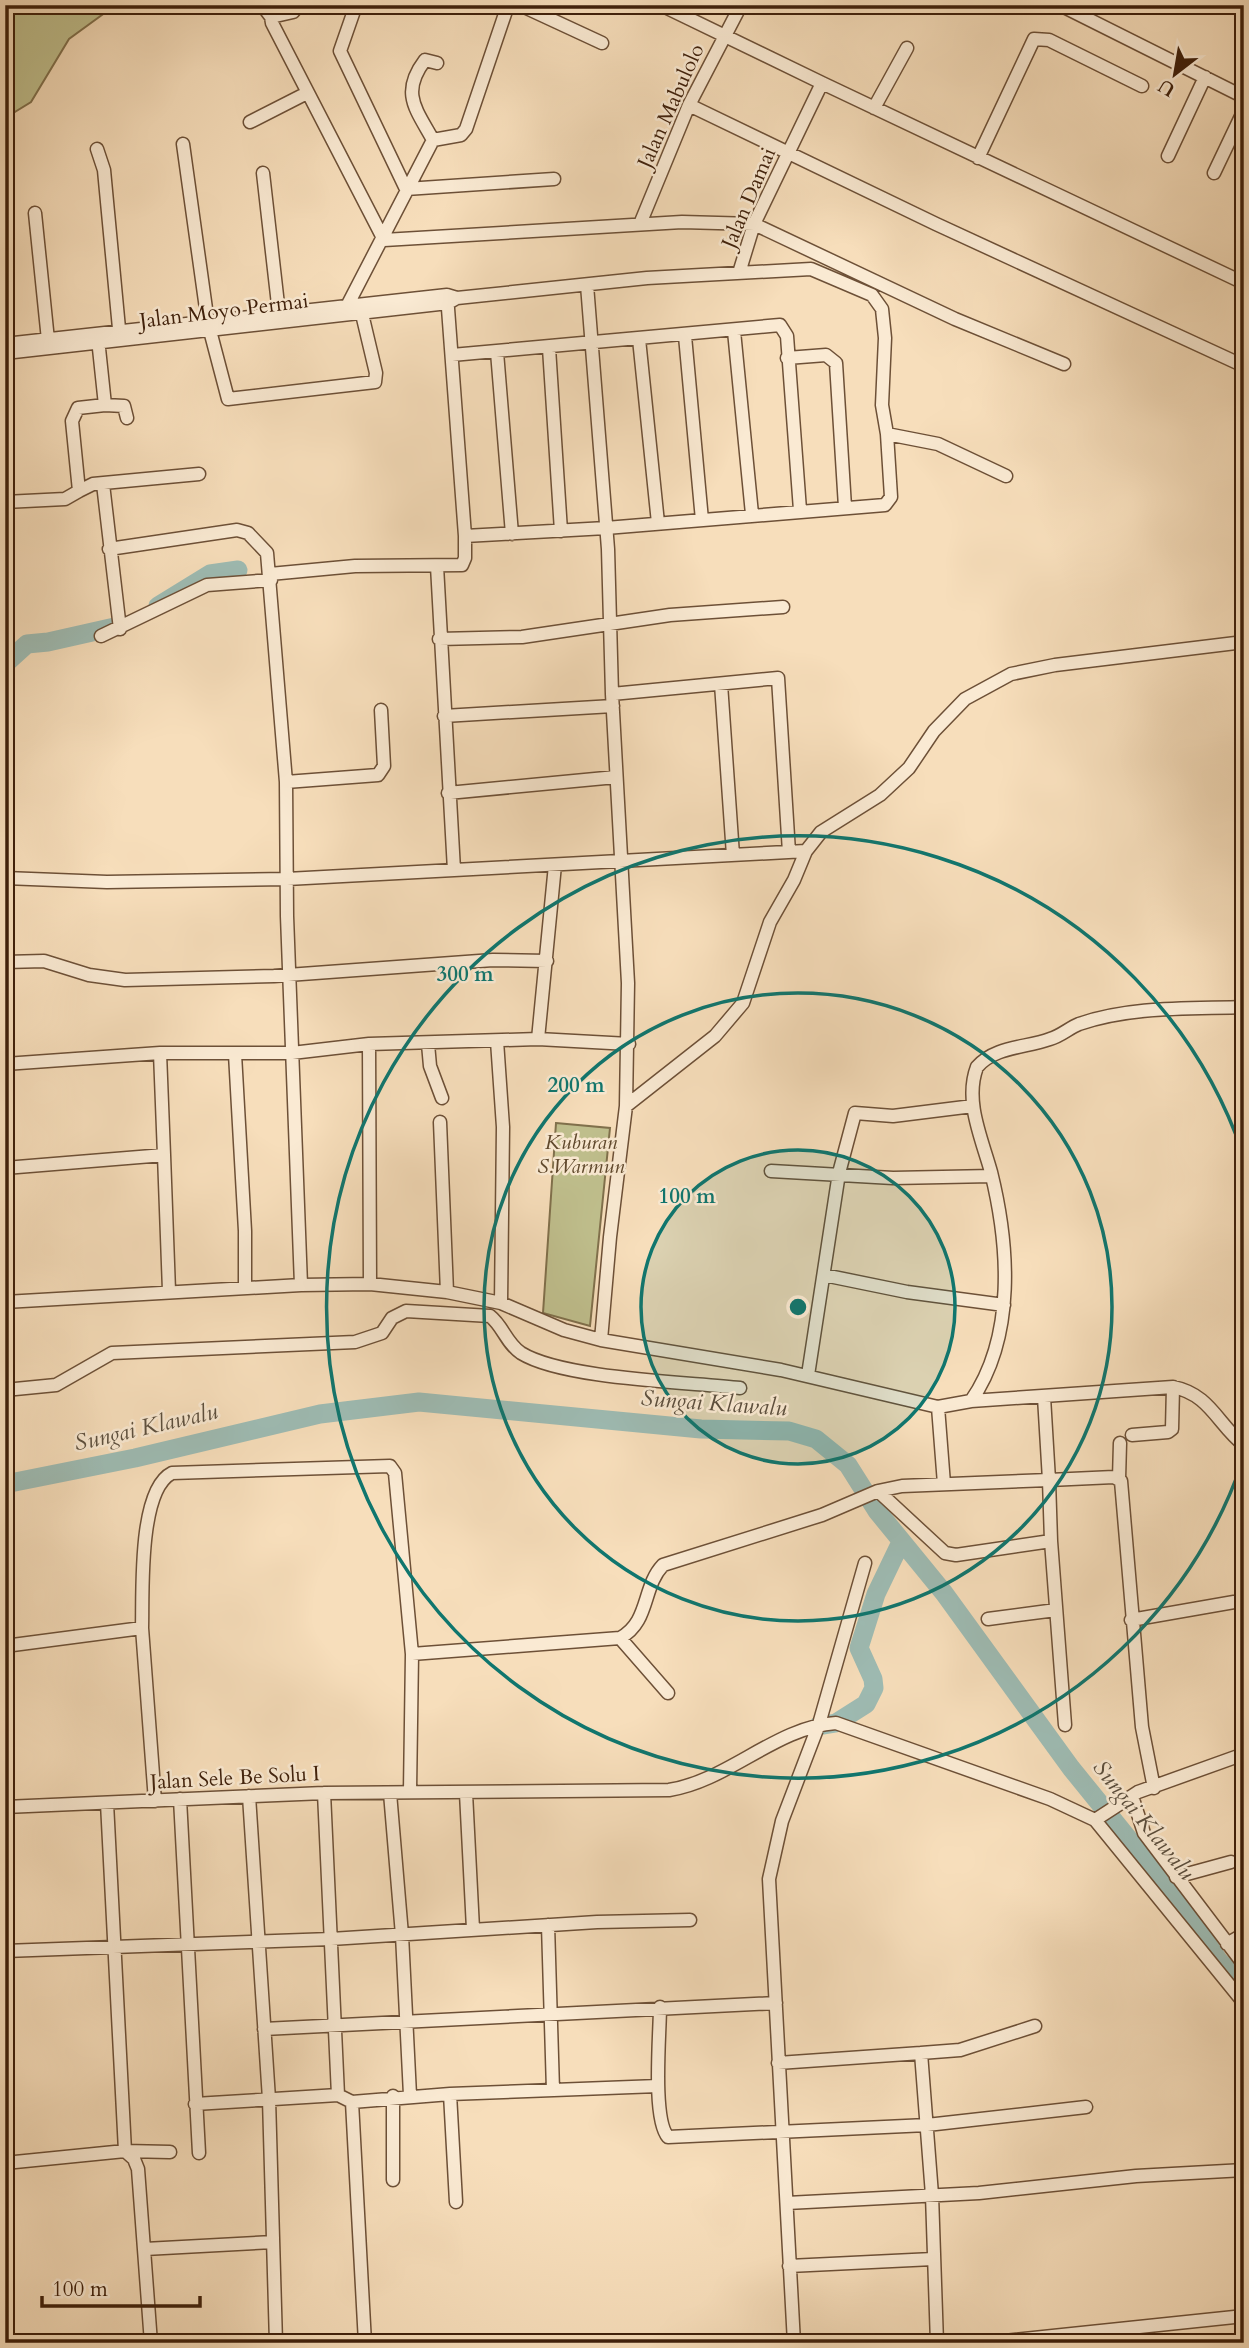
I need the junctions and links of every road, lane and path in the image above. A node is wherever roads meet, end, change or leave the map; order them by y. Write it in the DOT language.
graph roads {
  1 [pos="262,5"];
  2 [pos="299,5"];
  3 [pos="356,5"];
  4 [pos="508,5"];
  5 [pos="520,5"];
  6 [pos="661,5"];
  7 [pos="740,5"];
  8 [pos="1060,5"];
  9 [pos="271,17"];
  10 [pos="724,37"];
  11 [pos="602,43"];
  12 [pos="908,48"];
  13 [pos="438,63"];
  14 [pos="1205,77"];
  15 [pos="822,83"];
  16 [pos="1142,86"];
  17 [pos="307,93"];
  18 [pos="1244,97"];
  19 [pos="690,104"];
  20 [pos="874,108"];
  21 [pos="1244,110"];
  22 [pos="250,122"];
  23 [pos="433,140"];
  24 [pos="183,144"];
  25 [pos="97,149"];
  26 [pos="789,152"];
  27 [pos="973,156"];
  28 [pos="1168,156"];
  29 [pos="263,173"];
  30 [pos="1214,173"];
  31 [pos="554,179"];
  32 [pos="409,191"];
  33 [pos="36,213"];
  34 [pos="640,224"];
  35 [pos="754,224"];
  36 [pos="384,240"];
  37 [pos="739,273"];
  38 [pos="1244,283"];
  39 [pos="587,285"];
  40 [pos="882,294"];
  41 [pos="451,298"];
  42 [pos="344,311"];
  43 [pos="362,314"];
  44 [pos="280,319"];
  45 [pos="209,327"];
  46 [pos="734,331"];
  47 [pos="685,336"];
  48 [pos="120,338"];
  49 [pos="639,339"];
  50 [pos="48,340"];
  51 [pos="98,340"];
  52 [pos="5,344"];
  53 [pos="594,344"];
  54 [pos="549,348"];
  55 [pos="498,352"];
  56 [pos="5,353"];
  57 [pos="452,355"];
  58 [pos="787,358"];
  59 [pos="1064,364"];
  60 [pos="1244,366"];
  61 [pos="105,405"];
  62 [pos="127,418"];
  63 [pos="887,434"];
  64 [pos="199,474"];
  65 [pos="1006,476"];
  66 [pos="103,484"];
  67 [pos="79,491"];
  68 [pos="5,502"];
  69 [pos="845,507"];
  70 [pos="800,510"];
  71 [pos="752,514"];
  72 [pos="702,520"];
  73 [pos="658,523"];
  74 [pos="606,528"];
  75 [pos="561,531"];
  76 [pos="512,534"];
  77 [pos="465,536"];
  78 [pos="109,549"];
  79 [pos="437,566"];
  80 [pos="271,577"];
  81 [pos="783,607"];
  82 [pos="609,624"];
  83 [pos="118,625"];
  84 [pos="101,636"];
  85 [pos="439,639"];
  86 [pos="1244,642"];
  87 [pos="721,684"];
  88 [pos="612,700"];
  89 [pos="381,710"];
  90 [pos="444,716"];
  91 [pos="616,778"];
  92 [pos="286,782"];
  93 [pos="448,793"];
  94 [pos="806,851"];
  95 [pos="789,852"];
  96 [pos="733,855"];
  97 [pos="621,861"];
  98 [pos="555,865"];
  99 [pos="454,870"];
  100 [pos="5,878"];
  101 [pos="287,879"];
  102 [pos="547,961"];
  103 [pos="5,962"];
  104 [pos="289,975"];
  105 [pos="1244,1007"];
  106 [pos="538,1039"];
  107 [pos="497,1041"];
  108 [pos="369,1044"];
  109 [pos="428,1044"];
  110 [pos="629,1044"];
  111 [pos="160,1053"];
  112 [pos="292,1053"];
  113 [pos="235,1054"];
  114 [pos="5,1064"];
  115 [pos="442,1098"];
  116 [pos="973,1106"];
  117 [pos="626,1107"];
  118 [pos="440,1122"];
  119 [pos="164,1155"];
  120 [pos="5,1168"];
  121 [pos="771,1171"];
  122 [pos="839,1173"];
  123 [pos="992,1176"];
  124 [pos="824,1275"];
  125 [pos="370,1284"];
  126 [pos="301,1285"];
  127 [pos="245,1287"];
  128 [pos="169,1291"];
  129 [pos="447,1292"];
  130 [pos="5,1302"];
  131 [pos="501,1303"];
  132 [pos="1004,1305"];
  133 [pos="601,1340"];
  134 [pos="808,1375"];
  135 [pos="1173,1387"];
  136 [pos="740,1388"];
  137 [pos="5,1390"];
  138 [pos="1044,1397"];
  139 [pos="971,1401"];
  140 [pos="938,1406"];
  141 [pos="1132,1435"];
  142 [pos="1120,1443"];
  143 [pos="1244,1445"];
  144 [pos="1119,1479"];
  145 [pos="1049,1480"];
  146 [pos="944,1484"];
  147 [pos="873,1494"];
  148 [pos="1051,1541"];
  149 [pos="865,1563"];
  150 [pos="1234,1602"];
  151 [pos="1056,1610"];
  152 [pos="988,1619"];
  153 [pos="1131,1620"];
  154 [pos="142,1629"];
  155 [pos="620,1638"];
  156 [pos="5,1646"];
  157 [pos="412,1654"];
  158 [pos="668,1693"];
  159 [pos="818,1724"];
  160 [pos="1065,1725"];
  161 [pos="1244,1754"];
  162 [pos="1154,1787"];
  163 [pos="410,1791"];
  164 [pos="324,1793"];
  165 [pos="390,1793"];
  166 [pos="466,1793"];
  167 [pos="249,1796"];
  168 [pos="1132,1796"];
  169 [pos="180,1800"];
  170 [pos="155,1801"];
  171 [pos="107,1803"];
  172 [pos="5,1807"];
  173 [pos="1105,1813"];
  174 [pos="1231,1862"];
  175 [pos="1175,1877"];
  176 [pos="690,1920"];
  177 [pos="548,1925"];
  178 [pos="473,1929"];
  179 [pos="1244,1934"];
  180 [pos="402,1935"];
  181 [pos="331,1939"];
  182 [pos="260,1941"];
  183 [pos="187,1943"];
  184 [pos="1227,1944"];
  185 [pos="114,1946"];
  186 [pos="5,1951"];
  187 [pos="1244,1965"];
  188 [pos="776,2003"];
  189 [pos="1244,2003"];
  190 [pos="660,2007"];
  191 [pos="549,2015"];
  192 [pos="406,2022"];
  193 [pos="333,2026"];
  194 [pos="1035,2026"];
  195 [pos="264,2029"];
  196 [pos="921,2053"];
  197 [pos="778,2063"];
  198 [pos="658,2086"];
  199 [pos="554,2090"];
  200 [pos="450,2094"];
  201 [pos="338,2095"];
  202 [pos="410,2095"];
  203 [pos="393,2096"];
  204 [pos="269,2099"];
  205 [pos="352,2102"];
  206 [pos="195,2104"];
  207 [pos="1086,2107"];
  208 [pos="928,2124"];
  209 [pos="782,2133"];
  210 [pos="125,2151"];
  211 [pos="170,2152"];
  212 [pos="199,2152"];
  213 [pos="5,2163"];
  214 [pos="1244,2170"];
  215 [pos="393,2180"];
  216 [pos="932,2195"];
  217 [pos="456,2202"];
  218 [pos="787,2203"];
  219 [pos="273,2242"];
  220 [pos="145,2249"];
  221 [pos="933,2259"];
  222 [pos="789,2266"];
  223 [pos="1244,2316"];
  224 [pos="151,2343"];
  225 [pos="276,2343"];
  226 [pos="365,2343"];
  227 [pos="794,2343"];
  228 [pos="937,2343"];
  229 [pos="986,2343"];
  1 -- 9 [label="street"];
  2 -- 9 [label="street"];
  3 -- 32 [label="street"];
  4 -- 23 [label="street"];
  5 -- 11 [label="street"];
  6 -- 10 [label="street"];
  7 -- 10 [label="street, Jalan Mabulolo"];
  8 -- 14 [label="street"];
  9 -- 17 [label="street"];
  10 -- 15 [label="street"];
  10 -- 19 [label="street, Jalan Mabulolo"];
  12 -- 20 [label="street"];
  13 -- 23 [label="street"];
  14 -- 18 [label="street"];
  14 -- 28 [label="street"];
  15 -- 20 [label="street"];
  15 -- 26 [label="street, Jalan Damai"];
  16 -- 27 [label="street"];
  17 -- 22 [label="street"];
  17 -- 36 [label="street"];
  19 -- 26 [label="street"];
  19 -- 34 [label="street, Jalan Mabulolo"];
  20 -- 27 [label="street"];
  21 -- 30 [label="street"];
  23 -- 32 [label="street"];
  24 -- 45 [label="street"];
  25 -- 48 [label="street"];
  26 -- 35 [label="street, Jalan Damai"];
  26 -- 60 [label="street"];
  27 -- 38 [label="street"];
  29 -- 44 [label="street"];
  31 -- 32 [label="street"];
  32 -- 36 [label="street"];
  33 -- 50 [label="street"];
  34 -- 35 [label="street"];
  34 -- 36 [label="street"];
  35 -- 37 [label="street, Jalan Damai"];
  35 -- 40 [label="street"];
  36 -- 42 [label="street"];
  37 -- 39 [label="street, Jalan Damai"];
  37 -- 40 [label="street"];
  39 -- 41 [label="street, Jalan Damai"];
  39 -- 53 [label="street"];
  40 -- 59 [label="street"];
  40 -- 63 [label="street"];
  41 -- 42 [label="street, Jalan Moyo Permai"];
  41 -- 43 [label="street, Jalan Moyo Permai"];
  41 -- 57 [label="street"];
  42 -- 43 [label="street, Jalan Moyo Permai"];
  42 -- 44 [label="street, Jalan Moyo Permai"];
  43 -- 45 [label="street"];
  44 -- 45 [label="street, Jalan Moyo Permai"];
  45 -- 48 [label="street, Jalan Moyo Permai"];
  46 -- 47 [label="street"];
  46 -- 58 [label="street"];
  46 -- 71 [label="street"];
  47 -- 49 [label="street"];
  47 -- 72 [label="street"];
  48 -- 51 [label="street, Jalan Moyo Permai"];
  49 -- 53 [label="street"];
  49 -- 73 [label="street"];
  50 -- 51 [label="street, Jalan Moyo Permai"];
  50 -- 52 [label="street, Jalan Moyo Permai"];
  51 -- 56 [label="street, Jalan Moyo Permai"];
  51 -- 61 [label="street"];
  53 -- 54 [label="street"];
  53 -- 74 [label="street"];
  54 -- 55 [label="street"];
  54 -- 75 [label="street"];
  55 -- 57 [label="street"];
  55 -- 76 [label="street"];
  57 -- 77 [label="street"];
  58 -- 69 [label="street"];
  58 -- 70 [label="street"];
  61 -- 62 [label="street"];
  61 -- 67 [label="street"];
  63 -- 65 [label="street"];
  63 -- 69 [label="street"];
  64 -- 66 [label="street"];
  66 -- 67 [label="street"];
  66 -- 78 [label="street"];
  67 -- 68 [label="street"];
  69 -- 70 [label="street"];
  70 -- 71 [label="street"];
  71 -- 72 [label="street"];
  72 -- 73 [label="street"];
  73 -- 74 [label="street"];
  74 -- 75 [label="street"];
  74 -- 82 [label="street"];
  75 -- 76 [label="street"];
  76 -- 77 [label="street"];
  77 -- 79 [label="street"];
  78 -- 80 [label="street"];
  78 -- 83 [label="street"];
  79 -- 80 [label="street"];
  79 -- 85 [label="street"];
  80 -- 83 [label="street"];
  80 -- 92 [label="street"];
  81 -- 82 [label="street"];
  82 -- 85 [label="street"];
  82 -- 88 [label="street"];
  83 -- 84 [label="street"];
  85 -- 90 [label="street"];
  86 -- 94 [label="street"];
  87 -- 88 [label="street"];
  87 -- 95 [label="street"];
  87 -- 96 [label="street"];
  88 -- 90 [label="street"];
  88 -- 91 [label="street"];
  89 -- 92 [label="street"];
  90 -- 93 [label="street"];
  91 -- 93 [label="street"];
  91 -- 97 [label="street"];
  92 -- 101 [label="street"];
  93 -- 99 [label="street"];
  94 -- 95 [label="street"];
  94 -- 117 [label="street"];
  95 -- 96 [label="street"];
  96 -- 97 [label="street"];
  97 -- 98 [label="street"];
  97 -- 110 [label="street"];
  98 -- 99 [label="street"];
  98 -- 102 [label="street"];
  99 -- 101 [label="street"];
  100 -- 101 [label="street"];
  101 -- 104 [label="street"];
  102 -- 104 [label="street"];
  102 -- 106 [label="street"];
  103 -- 104 [label="street"];
  104 -- 112 [label="street"];
  105 -- 116 [label="street"];
  106 -- 107 [label="street"];
  106 -- 110 [label="street"];
  107 -- 109 [label="street"];
  107 -- 131 [label="street"];
  108 -- 109 [label="street"];
  108 -- 112 [label="street"];
  108 -- 125 [label="street"];
  109 -- 115 [label="street"];
  110 -- 117 [label="street"];
  111 -- 113 [label="street"];
  111 -- 114 [label="street"];
  111 -- 119 [label="street"];
  112 -- 113 [label="street"];
  112 -- 126 [label="street"];
  113 -- 127 [label="street"];
  116 -- 122 [label="street"];
  116 -- 123 [label="street"];
  117 -- 133 [label="street"];
  118 -- 129 [label="street"];
  119 -- 120 [label="street"];
  119 -- 128 [label="street"];
  121 -- 122 [label="street"];
  122 -- 123 [label="street"];
  122 -- 124 [label="street"];
  123 -- 132 [label="street"];
  124 -- 132 [label="street"];
  124 -- 134 [label="street"];
  125 -- 126 [label="street"];
  125 -- 129 [label="street"];
  126 -- 127 [label="street"];
  127 -- 128 [label="street"];
  128 -- 130 [label="street"];
  129 -- 131 [label="street"];
  131 -- 133 [label="street"];
  132 -- 139 [label="street"];
  133 -- 134 [label="street"];
  134 -- 140 [label="street"];
  135 -- 138 [label="street"];
  135 -- 141 [label="street"];
  135 -- 143 [label="street"];
  136 -- 137 [label="street"];
  138 -- 139 [label="street"];
  138 -- 145 [label="street"];
  139 -- 140 [label="street"];
  140 -- 146 [label="street"];
  142 -- 144 [label="street"];
  144 -- 145 [label="street"];
  144 -- 153 [label="street"];
  145 -- 146 [label="street"];
  145 -- 148 [label="street"];
  146 -- 147 [label="street"];
  147 -- 148 [label="street"];
  147 -- 155 [label="street"];
  148 -- 151 [label="street"];
  149 -- 159 [label="street"];
  150 -- 153 [label="street"];
  151 -- 152 [label="street"];
  151 -- 160 [label="street"];
  153 -- 162 [label="street"];
  154 -- 156 [label="street"];
  154 -- 157 [label="street"];
  154 -- 170 [label="street"];
  155 -- 157 [label="street"];
  155 -- 158 [label="street"];
  157 -- 163 [label="street"];
  159 -- 166 [label="street, Jalan Sele Be Solu I"];
  159 -- 173 [label="street"];
  159 -- 188 [label="street"];
  161 -- 162 [label="street"];
  162 -- 168 [label="street"];
  163 -- 165 [label="street, Jalan Sele Be Solu I"];
  163 -- 166 [label="street, Jalan Sele Be Solu I"];
  164 -- 165 [label="street, Jalan Sele Be Solu I"];
  164 -- 167 [label="street, Jalan Sele Be Solu I"];
  164 -- 181 [label="street"];
  165 -- 180 [label="street"];
  166 -- 178 [label="street"];
  167 -- 169 [label="street, Jalan Sele Be Solu I"];
  167 -- 182 [label="street"];
  168 -- 173 [label="street"];
  168 -- 175 [label="street"];
  169 -- 170 [label="street, Jalan Sele Be Solu I"];
  169 -- 183 [label="street"];
  170 -- 171 [label="street, Jalan Sele Be Solu I"];
  171 -- 172 [label="street, Jalan Sele Be Solu I"];
  171 -- 185 [label="street"];
  173 -- 189 [label="street"];
  174 -- 175 [label="street"];
  175 -- 184 [label="street"];
  176 -- 177 [label="street"];
  177 -- 178 [label="street"];
  177 -- 191 [label="street"];
  178 -- 180 [label="street"];
  179 -- 184 [label="street"];
  180 -- 181 [label="street"];
  180 -- 192 [label="street"];
  181 -- 182 [label="street"];
  181 -- 193 [label="street"];
  182 -- 183 [label="street"];
  182 -- 195 [label="street"];
  183 -- 185 [label="street"];
  183 -- 206 [label="street"];
  184 -- 187 [label="street"];
  185 -- 186 [label="street"];
  185 -- 210 [label="street"];
  188 -- 190 [label="street"];
  188 -- 197 [label="street"];
  190 -- 191 [label="street"];
  190 -- 198 [label="street"];
  191 -- 192 [label="street"];
  191 -- 199 [label="street"];
  192 -- 193 [label="street"];
  192 -- 202 [label="street"];
  193 -- 195 [label="street"];
  193 -- 201 [label="street"];
  194 -- 196 [label="street"];
  195 -- 204 [label="street"];
  196 -- 197 [label="street"];
  196 -- 208 [label="street"];
  197 -- 209 [label="street"];
  198 -- 199 [label="street"];
  198 -- 209 [label="street"];
  199 -- 200 [label="street"];
  200 -- 202 [label="street"];
  200 -- 217 [label="street"];
  201 -- 204 [label="street"];
  201 -- 205 [label="street"];
  202 -- 203 [label="street"];
  203 -- 205 [label="street"];
  203 -- 215 [label="street"];
  204 -- 206 [label="street"];
  204 -- 219 [label="street"];
  205 -- 226 [label="street"];
  206 -- 212 [label="street"];
  207 -- 208 [label="street"];
  208 -- 209 [label="street"];
  208 -- 216 [label="street"];
  209 -- 218 [label="street"];
  210 -- 211 [label="street"];
  210 -- 213 [label="street"];
  210 -- 220 [label="street"];
  214 -- 216 [label="street"];
  216 -- 218 [label="street"];
  216 -- 221 [label="street"];
  218 -- 222 [label="street"];
  219 -- 220 [label="street"];
  219 -- 225 [label="street"];
  220 -- 224 [label="street"];
  221 -- 222 [label="street"];
  221 -- 228 [label="street"];
  222 -- 227 [label="street"];
  223 -- 229 [label="street"];
}
